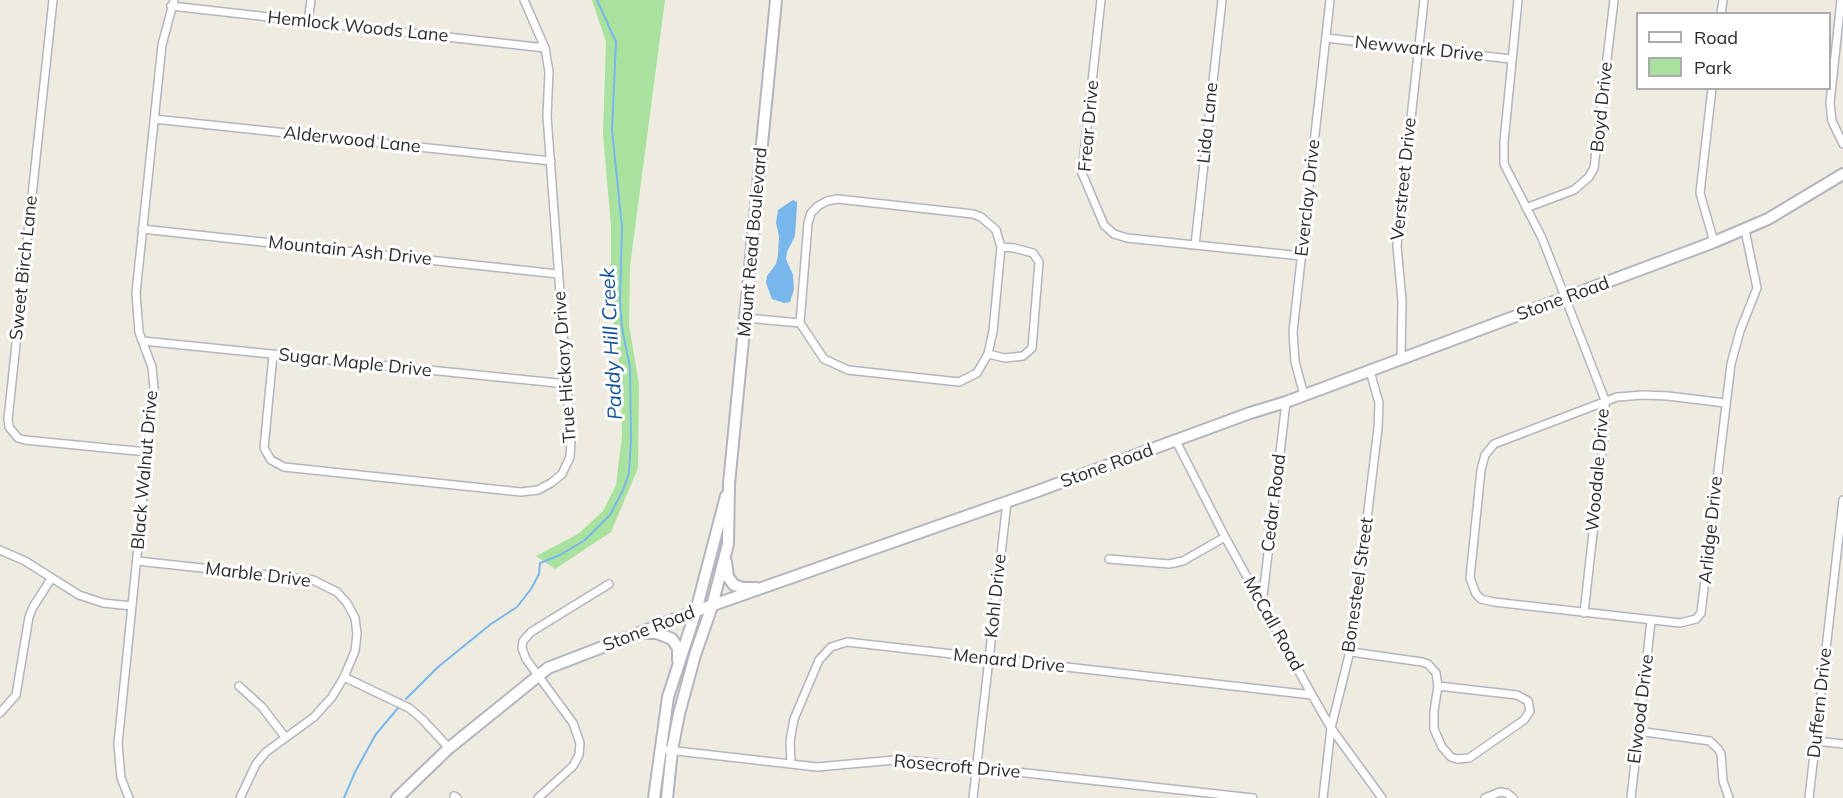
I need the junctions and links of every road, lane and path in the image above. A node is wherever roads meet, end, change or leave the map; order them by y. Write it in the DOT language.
graph roads {
  1 [pos="53,0"];
  2 [pos="310,0"];
  3 [pos="524,0"];
  4 [pos="776,0"];
  5 [pos="1101,0"];
  6 [pos="1222,0"];
  7 [pos="1330,0"];
  8 [pos="1424,0"];
  9 [pos="1518,0"];
  10 [pos="1614,0"];
  11 [pos="1841,0"];
  12 [pos="173,3"];
  13 [pos="308,21"];
  14 [pos="1326,38"];
  15 [pos="545,48"];
  16 [pos="1419,49"];
  17 [pos="1511,59"];
  18 [pos="1712,90"];
  19 [pos="154,119"];
  20 [pos="1843,144"];
  21 [pos="551,161"];
  22 [pos="1843,174"];
  23 [pos="1526,208"];
  24 [pos="142,229"];
  25 [pos="1745,230"];
  26 [pos="1714,242"];
  27 [pos="1195,245"];
  28 [pos="1001,247"];
  29 [pos="1302,256"];
  30 [pos="558,274"];
  31 [pos="1565,298"];
  32 [pos="746,318"];
  33 [pos="800,323"];
  34 [pos="142,341"];
  35 [pos="988,354"];
  36 [pos="273,355"];
  37 [pos="1401,359"];
  38 [pos="1370,371"];
  39 [pos="567,384"];
  40 [pos="1304,395"];
  41 [pos="1605,400"];
  42 [pos="1286,402"];
  43 [pos="1725,403"];
  44 [pos="1176,441"];
  45 [pos="147,452"];
  46 [pos="729,484"];
  47 [pos="1843,500"];
  48 [pos="1007,502"];
  49 [pos="1225,537"];
  50 [pos="0,550"];
  51 [pos="1840,551"];
  52 [pos="726,553"];
  53 [pos="1109,559"];
  54 [pos="137,561"];
  55 [pos="51,579"];
  56 [pos="609,584"];
  57 [pos="765,587"];
  58 [pos="1262,604"];
  59 [pos="132,606"];
  60 [pos="712,606"];
  61 [pos="696,611"];
  62 [pos="1584,613"];
  63 [pos="1651,621"];
  64 [pos="638,633"];
  65 [pos="1350,652"];
  66 [pos="990,659"];
  67 [pos="678,666"];
  68 [pos="537,675"];
  69 [pos="344,676"];
  70 [pos="239,686"];
  71 [pos="1438,686"];
  72 [pos="1312,695"];
  73 [pos="0,713"];
  74 [pos="1331,728"];
  75 [pos="1638,732"];
  76 [pos="285,737"];
  77 [pos="1816,741"];
  78 [pos="1843,744"];
  79 [pos="449,748"];
  80 [pos="660,748"];
  81 [pos="672,750"];
  82 [pos="791,763"];
  83 [pos="977,767"];
  84 [pos="129,798"];
  85 [pos="240,798"];
  86 [pos="397,798"];
  87 [pos="538,798"];
  88 [pos="654,798"];
  89 [pos="667,798"];
  90 [pos="973,798"];
  91 [pos="1253,798"];
  92 [pos="1323,798"];
  93 [pos="1382,798"];
  94 [pos="1485,798"];
  95 [pos="1513,798"];
  96 [pos="1631,798"];
  97 [pos="1729,798"];
  98 [pos="1809,798"];
  1 -- 45 [label="street, Sweet Birch Lane"];
  2 -- 13 [label="street"];
  3 -- 15 [label="street, True Hickory Drive"];
  4 -- 32 [label="street, Mount Read Boulevard"];
  5 -- 27 [label="street, Frear Drive"];
  6 -- 27 [label="street, Lida Lane"];
  7 -- 14 [label="street, Everclay Drive"];
  8 -- 16 [label="street, Verstreet Drive"];
  9 -- 17 [label="street, Woodale Drive"];
  10 -- 23 [label="street, Boyd Drive"];
  11 -- 20 [label="street"];
  12 -- 13 [label="street, Hemlock Woods Lane"];
  12 -- 19 [label="street, Black Walnut Drive"];
  13 -- 15 [label="street, Hemlock Woods Lane"];
  14 -- 16 [label="street, Newwark Drive"];
  14 -- 29 [label="street, Everclay Drive"];
  15 -- 21 [label="street, True Hickory Drive"];
  16 -- 17 [label="street, Newwark Drive"];
  16 -- 37 [label="street, Verstreet Drive"];
  17 -- 23 [label="street, Woodale Drive"];
  18 -- 26 [label="street"];
  19 -- 21 [label="street, Alderwood Lane"];
  19 -- 24 [label="street, Black Walnut Drive"];
  21 -- 30 [label="street, True Hickory Drive"];
  22 -- 25 [label="street, Stone Road"];
  23 -- 31 [label="street, Woodale Drive"];
  24 -- 30 [label="street, Mountain Ash Drive"];
  24 -- 34 [label="street, Black Walnut Drive"];
  25 -- 26 [label="street, Stone Road"];
  25 -- 43 [label="street, Arlidge Drive"];
  26 -- 31 [label="street, Stone Road"];
  27 -- 29 [label="street, Frear Drive"];
  28 -- 33 [label="street"];
  28 -- 35 [label="street"];
  28 -- 35 [label="street"];
  29 -- 40 [label="street, Everclay Drive"];
  30 -- 39 [label="street, True Hickory Drive"];
  31 -- 37 [label="street, Stone Road"];
  31 -- 41 [label="street, Woodale Drive"];
  32 -- 33 [label="street"];
  32 -- 46 [label="street, Mount Read Boulevard"];
  33 -- 35 [label="street"];
  34 -- 36 [label="street, Sugar Maple Drive"];
  34 -- 45 [label="street, Black Walnut Drive"];
  36 -- 39 [label="street, Sugar Maple Drive"];
  36 -- 39 [label="street, True Hickory Drive"];
  37 -- 38 [label="street, Stone Road"];
  38 -- 40 [label="street, Stone Road"];
  38 -- 65 [label="street, Bonesteel Street"];
  40 -- 42 [label="street, Stone Road"];
  41 -- 43 [label="street"];
  41 -- 62 [label="street, Woodale Drive"];
  41 -- 62 [label="street, Arlidge Drive"];
  42 -- 44 [label="street, Stone Road"];
  42 -- 58 [label="street, Cedar Road"];
  43 -- 63 [label="street, Arlidge Drive"];
  44 -- 48 [label="street, Stone Road"];
  44 -- 49 [label="street, McCall Road"];
  45 -- 54 [label="street, Black Walnut Drive"];
  46 -- 52 [label="street, Mount Read Boulevard"];
  46 -- 61 [label="street, Mount Read Boulevard"];
  47 -- 51 [label="street, Duffern Drive"];
  48 -- 57 [label="street, Stone Road"];
  48 -- 66 [label="street, Kohl Drive"];
  49 -- 53 [label="street"];
  49 -- 58 [label="street, McCall Road"];
  50 -- 55 [label="street"];
  51 -- 77 [label="street, Duffern Drive"];
  52 -- 57 [label="street"];
  52 -- 60 [label="street, Mount Read Boulevard"];
  54 -- 59 [label="street, Black Walnut Drive"];
  54 -- 69 [label="street, Marble Drive"];
  55 -- 59 [label="street"];
  55 -- 73 [label="street"];
  56 -- 68 [label="street"];
  57 -- 60 [label="street, Stone Road"];
  58 -- 72 [label="street, McCall Road"];
  59 -- 84 [label="street, Black Walnut Drive"];
  60 -- 61 [label="street, Stone Road"];
  60 -- 81 [label="street, Mount Read Boulevard"];
  61 -- 64 [label="street, Stone Road"];
  61 -- 67 [label="street, Mount Read Boulevard"];
  62 -- 63 [label="street, Arlidge Drive"];
  63 -- 75 [label="street, Elwood Drive"];
  64 -- 67 [label="street"];
  64 -- 68 [label="street, Stone Road"];
  65 -- 71 [label="street"];
  65 -- 74 [label="street, Bonesteel Street"];
  66 -- 72 [label="street, Menard Drive"];
  66 -- 82 [label="street, Menard Drive"];
  66 -- 83 [label="street, Kohl Drive"];
  67 -- 80 [label="street, Mount Read Boulevard"];
  68 -- 79 [label="street, Stone Road"];
  68 -- 87 [label="street"];
  69 -- 76 [label="street, Marble Drive"];
  69 -- 79 [label="street"];
  70 -- 76 [label="street"];
  71 -- 71 [label="street"];
  72 -- 74 [label="street, McCall Road"];
  74 -- 92 [label="street, Bonesteel Street"];
  74 -- 93 [label="street, McCall Road"];
  75 -- 96 [label="street, Elwood Drive"];
  75 -- 97 [label="street"];
  76 -- 85 [label="street, Marble Drive"];
  77 -- 78 [label="street"];
  77 -- 98 [label="street, Duffern Drive"];
  79 -- 86 [label="street, Stone Road"];
  80 -- 81 [label="street, Rosecroft Drive"];
  80 -- 88 [label="street, Mount Read Boulevard"];
  81 -- 82 [label="street, Rosecroft Drive"];
  81 -- 89 [label="street, Mount Read Boulevard"];
  82 -- 83 [label="street, Rosecroft Drive"];
  83 -- 90 [label="street, Kohl Drive"];
  83 -- 91 [label="street, Rosecroft Drive"];
  94 -- 95 [label="street"];
}
